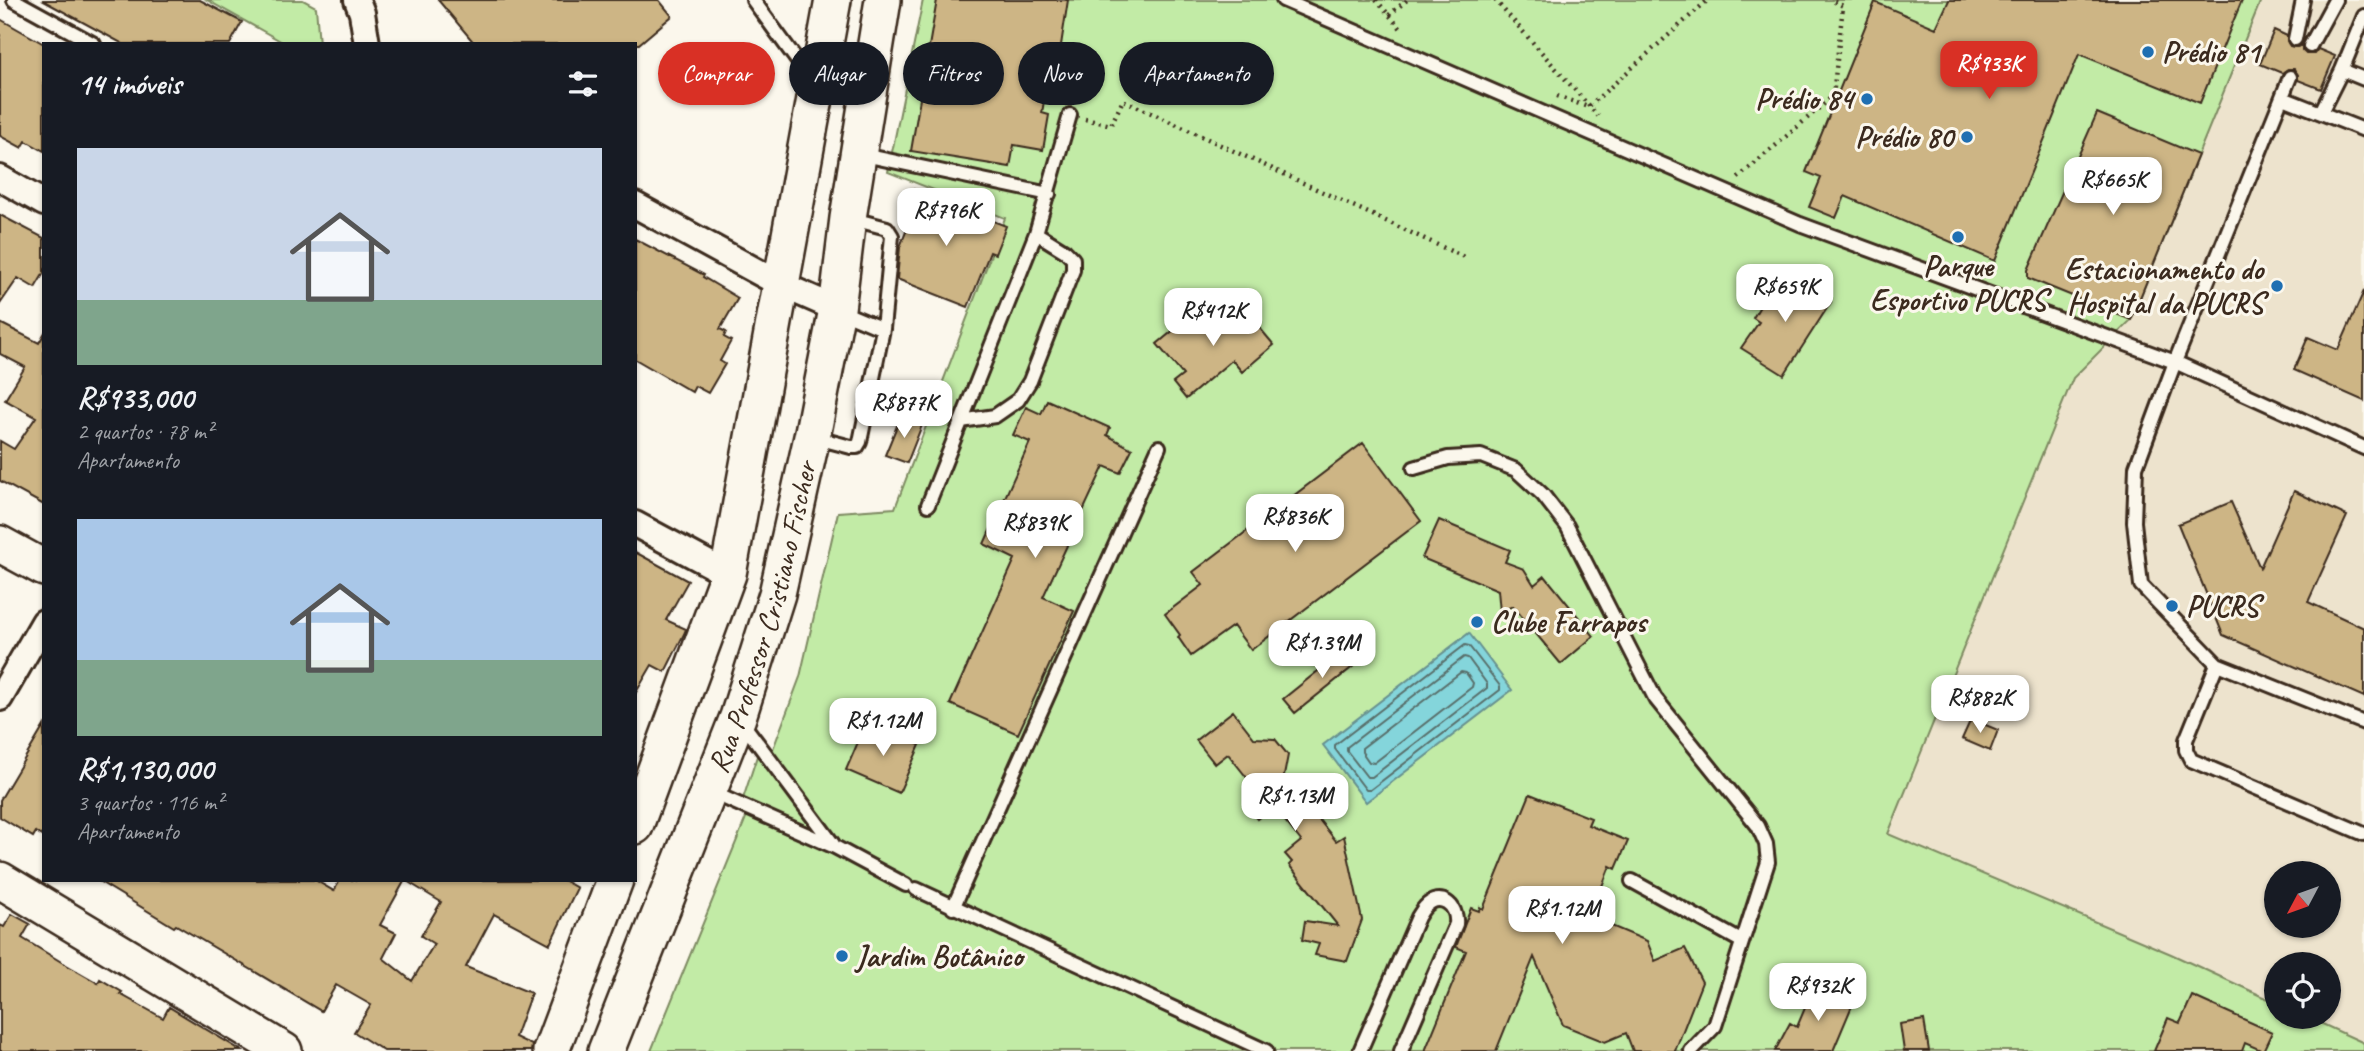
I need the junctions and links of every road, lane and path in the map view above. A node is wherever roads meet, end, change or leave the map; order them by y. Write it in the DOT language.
graph roads {
  1 [pos="14,0"];
  2 [pos="357,0"];
  3 [pos="753,0"];
  4 [pos="833,0"];
  5 [pos="883,0"];
  6 [pos="1283,0"];
  7 [pos="1376,0"];
  8 [pos="1407,0"];
  9 [pos="1495,0"];
  10 [pos="1708,0"];
  11 [pos="1831,0"];
  12 [pos="2303,0"];
  13 [pos="2335,0"];
  14 [pos="1389,15"];
  15 [pos="2364,16"];
  16 [pos="2295,39"];
  17 [pos="1410,40"];
  18 [pos="90,42"];
  19 [pos="367,42"];
  20 [pos="826,42"];
  21 [pos="877,42"];
  22 [pos="2310,46"];
  23 [pos="789,49"];
  24 [pos="2342,70"];
  25 [pos="2290,76"];
  26 [pos="2364,79"];
  27 [pos="1549,93"];
  28 [pos="2283,97"];
  29 [pos="815,105"];
  30 [pos="867,105"];
  31 [pos="1588,107"];
  32 [pos="2321,112"];
  33 [pos="1070,115"];
  34 [pos="1599,116"];
  35 [pos="2364,130"];
  36 [pos="859,154"];
  37 [pos="0,178"];
  38 [pos="1728,186"];
  39 [pos="1049,194"];
  40 [pos="42,201"];
  41 [pos="637,206"];
  42 [pos="848,218"];
  43 [pos="1036,233"];
  44 [pos="1466,258"];
  45 [pos="782,285"];
  46 [pos="837,309"];
  47 [pos="883,329"];
  48 [pos="2175,362"];
  49 [pos="961,421"];
  50 [pos="812,437"];
  51 [pos="1159,447"];
  52 [pos="2364,447"];
  53 [pos="1414,468"];
  54 [pos="928,505"];
  55 [pos="637,525"];
  56 [pos="0,544"];
  57 [pos="42,567"];
  58 [pos="728,574"];
  59 [pos="42,625"];
  60 [pos="2217,664"];
  61 [pos="0,698"];
  62 [pos="738,717"];
  63 [pos="2364,723"];
  64 [pos="708,790"];
  65 [pos="637,821"];
  66 [pos="2364,834"];
  67 [pos="835,847"];
  68 [pos="0,880"];
  69 [pos="1632,881"];
  70 [pos="613,882"];
  71 [pos="615,882"];
  72 [pos="953,908"];
  73 [pos="662,909"];
  74 [pos="1741,941"];
  75 [pos="285,1051"];
  76 [pos="551,1051"];
  77 [pos="606,1051"];
  78 [pos="1266,1051"];
  79 [pos="1360,1051"];
  80 [pos="1401,1051"];
  81 [pos="1691,1051"];
  1 -- 18 [label="lane"];
  2 -- 19 [label="street"];
  3 -- 23 [label="lane"];
  4 -- 20 [label="main road, Rua Professor Cristiano Fischer"];
  5 -- 21 [label="main road, Rua Professor Cristiano Fischer"];
  6 -- 48 [label="lane"];
  7 -- 14 [label="path"];
  8 -- 14 [label="path"];
  9 -- 31 [label="path"];
  10 -- 31 [label="path"];
  11 -- 38 [label="path"];
  12 -- 16 [label="lane"];
  13 -- 22 [label="lane"];
  14 -- 17 [label="path"];
  15 -- 24 [label="lane"];
  24 -- 26 [label="lane"];
  24 -- 32 [label="lane"];
  25 -- 28 [label="lane"];
  27 -- 31 [label="path"];
  28 -- 32 [label="lane"];
  28 -- 48 [label="lane"];
  29 -- 45 [label="main road, Rua Professor Cristiano Fischer"];
  30 -- 36 [label="main road, Rua Professor Cristiano Fischer"];
  31 -- 34 [label="path"];
  32 -- 35 [label="lane"];
  33 -- 39 [label="lane"];
  33 -- 44 [label="path"];
  36 -- 39 [label="lane"];
  36 -- 42 [label="main road, Rua Professor Cristiano Fischer"];
  37 -- 40 [label="street"];
  39 -- 43 [label="lane"];
  41 -- 45 [label="street"];
  42 -- 46 [label="main road, Rua Professor Cristiano Fischer"];
  42 -- 47 [label="lane"];
  43 -- 49 [label="lane"];
  43 -- 49 [label="lane"];
  45 -- 46 [label="street"];
  45 -- 58 [label="main road, Rua Professor Cristiano Fischer"];
  46 -- 47 [label="lane"];
  46 -- 50 [label="main road, Rua Professor Cristiano Fischer"];
  47 -- 50 [label="lane"];
  48 -- 52 [label="lane"];
  48 -- 60 [label="lane"];
  49 -- 54 [label="lane"];
  50 -- 62 [label="main road, Rua Professor Cristiano Fischer"];
  51 -- 72 [label="lane"];
  53 -- 74 [label="lane"];
  55 -- 58 [label="street"];
  56 -- 57 [label="main road"];
  58 -- 65 [label="main road, Rua Professor Cristiano Fischer"];
  59 -- 61 [label="street"];
  60 -- 63 [label="lane"];
  60 -- 66 [label="lane"];
  62 -- 64 [label="main road, Rua Professor Cristiano Fischer"];
  62 -- 67 [label="lane"];
  64 -- 67 [label="lane"];
  64 -- 73 [label="main road, Rua Professor Cristiano Fischer"];
  67 -- 72 [label="lane"];
  68 -- 75 [label="main road"];
  69 -- 74 [label="lane"];
  70 -- 76 [label="main road"];
  71 -- 73 [label="main road"];
  72 -- 78 [label="lane"];
  73 -- 77 [label="main road, Rua Professor Cristiano Fischer"];
  74 -- 81 [label="lane"];
  79 -- 80 [label="lane"];
}
